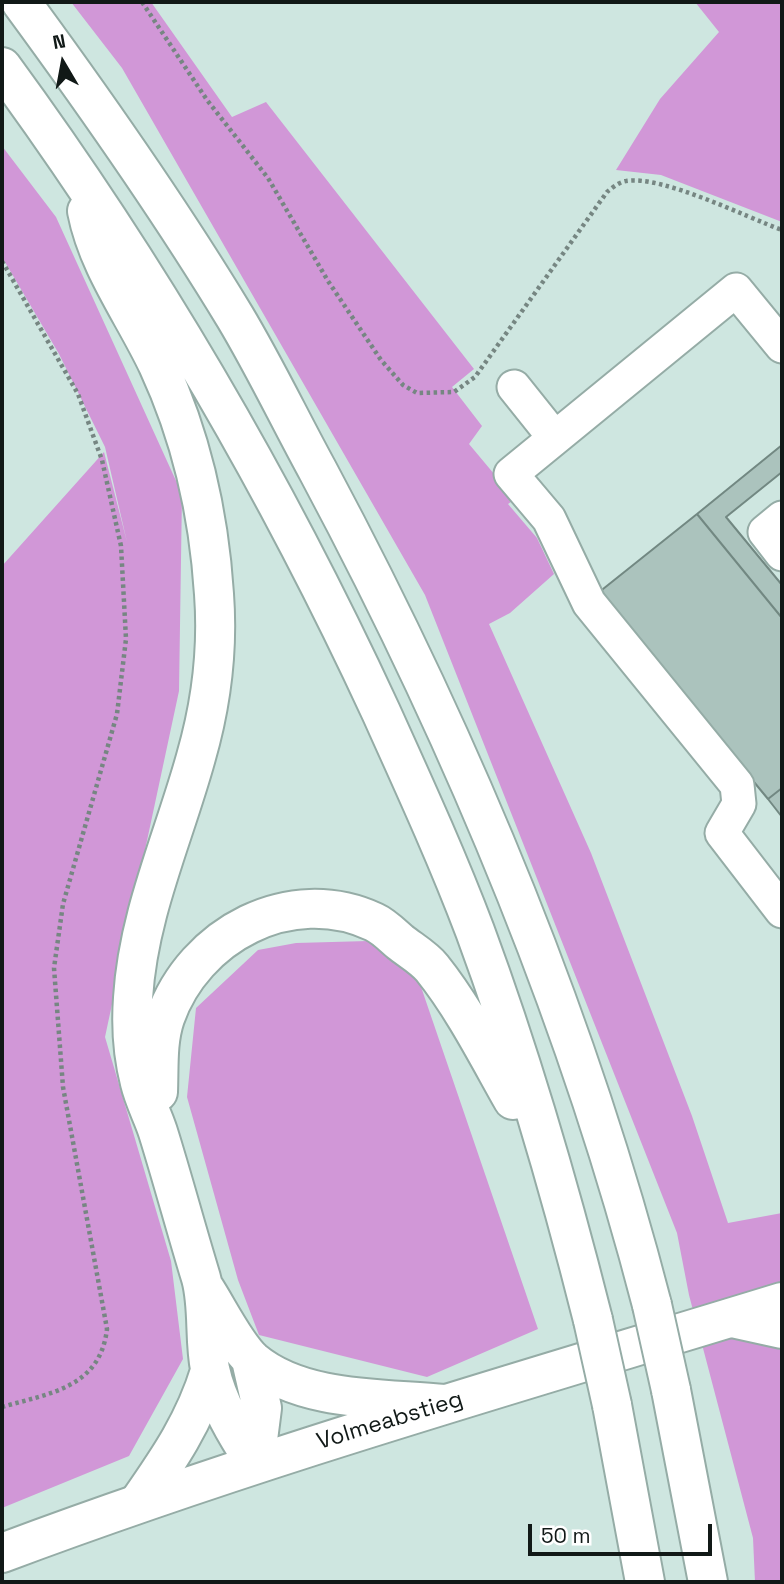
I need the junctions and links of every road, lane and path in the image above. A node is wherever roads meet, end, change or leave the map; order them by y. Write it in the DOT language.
graph roads {
  1 [pos="21,2"];
  2 [pos="142,2"];
  3 [pos="2,67"];
  4 [pos="78,171"];
  5 [pos="782,230"];
  6 [pos="2,261"];
  7 [pos="782,346"];
  8 [pos="514,387"];
  9 [pos="554,437"];
  10 [pos="782,518"];
  11 [pos="782,554"];
  12 [pos="782,911"];
  13 [pos="157,1129"];
  14 [pos="550,1163"];
  15 [pos="203,1286"];
  16 [pos="782,1302"];
  17 [pos="732,1318"];
  18 [pos="782,1329"];
  19 [pos="251,1360"];
  20 [pos="210,1371"];
  21 [pos="444,1404"];
  22 [pos="2,1406"];
  23 [pos="256,1463"];
  24 [pos="139,1502"];
  25 [pos="2,1553"];
  26 [pos="645,1582"];
  27 [pos="708,1582"];
  1 -- 27 [label="main road, bridge"];
  2 -- 5 [label="path"];
  3 -- 4 [label="main road"];
  4 -- 13 [label="main road"];
  4 -- 14 [label="main road"];
  6 -- 22 [label="path"];
  7 -- 9 [label="lane"];
  8 -- 9 [label="lane"];
  9 -- 12 [label="lane"];
  10 -- 11 [label="lane"];
  13 -- 14 [label="main road"];
  13 -- 15 [label="main road"];
  14 -- 26 [label="main road, bridge"];
  15 -- 19 [label="main road"];
  15 -- 20 [label="main road"];
  16 -- 17 [label="main road, Volmeabstieg"];
  17 -- 18 [label="main road"];
  17 -- 21 [label="main road, Volmeabstieg"];
  19 -- 21 [label="main road"];
  19 -- 23 [label="main road"];
  20 -- 23 [label="main road"];
  20 -- 24 [label="main road"];
  21 -- 23 [label="main road, Volmeabstieg"];
  23 -- 24 [label="main road, Volmeabstieg"];
  24 -- 25 [label="main road, Volmeabstieg"];
}
